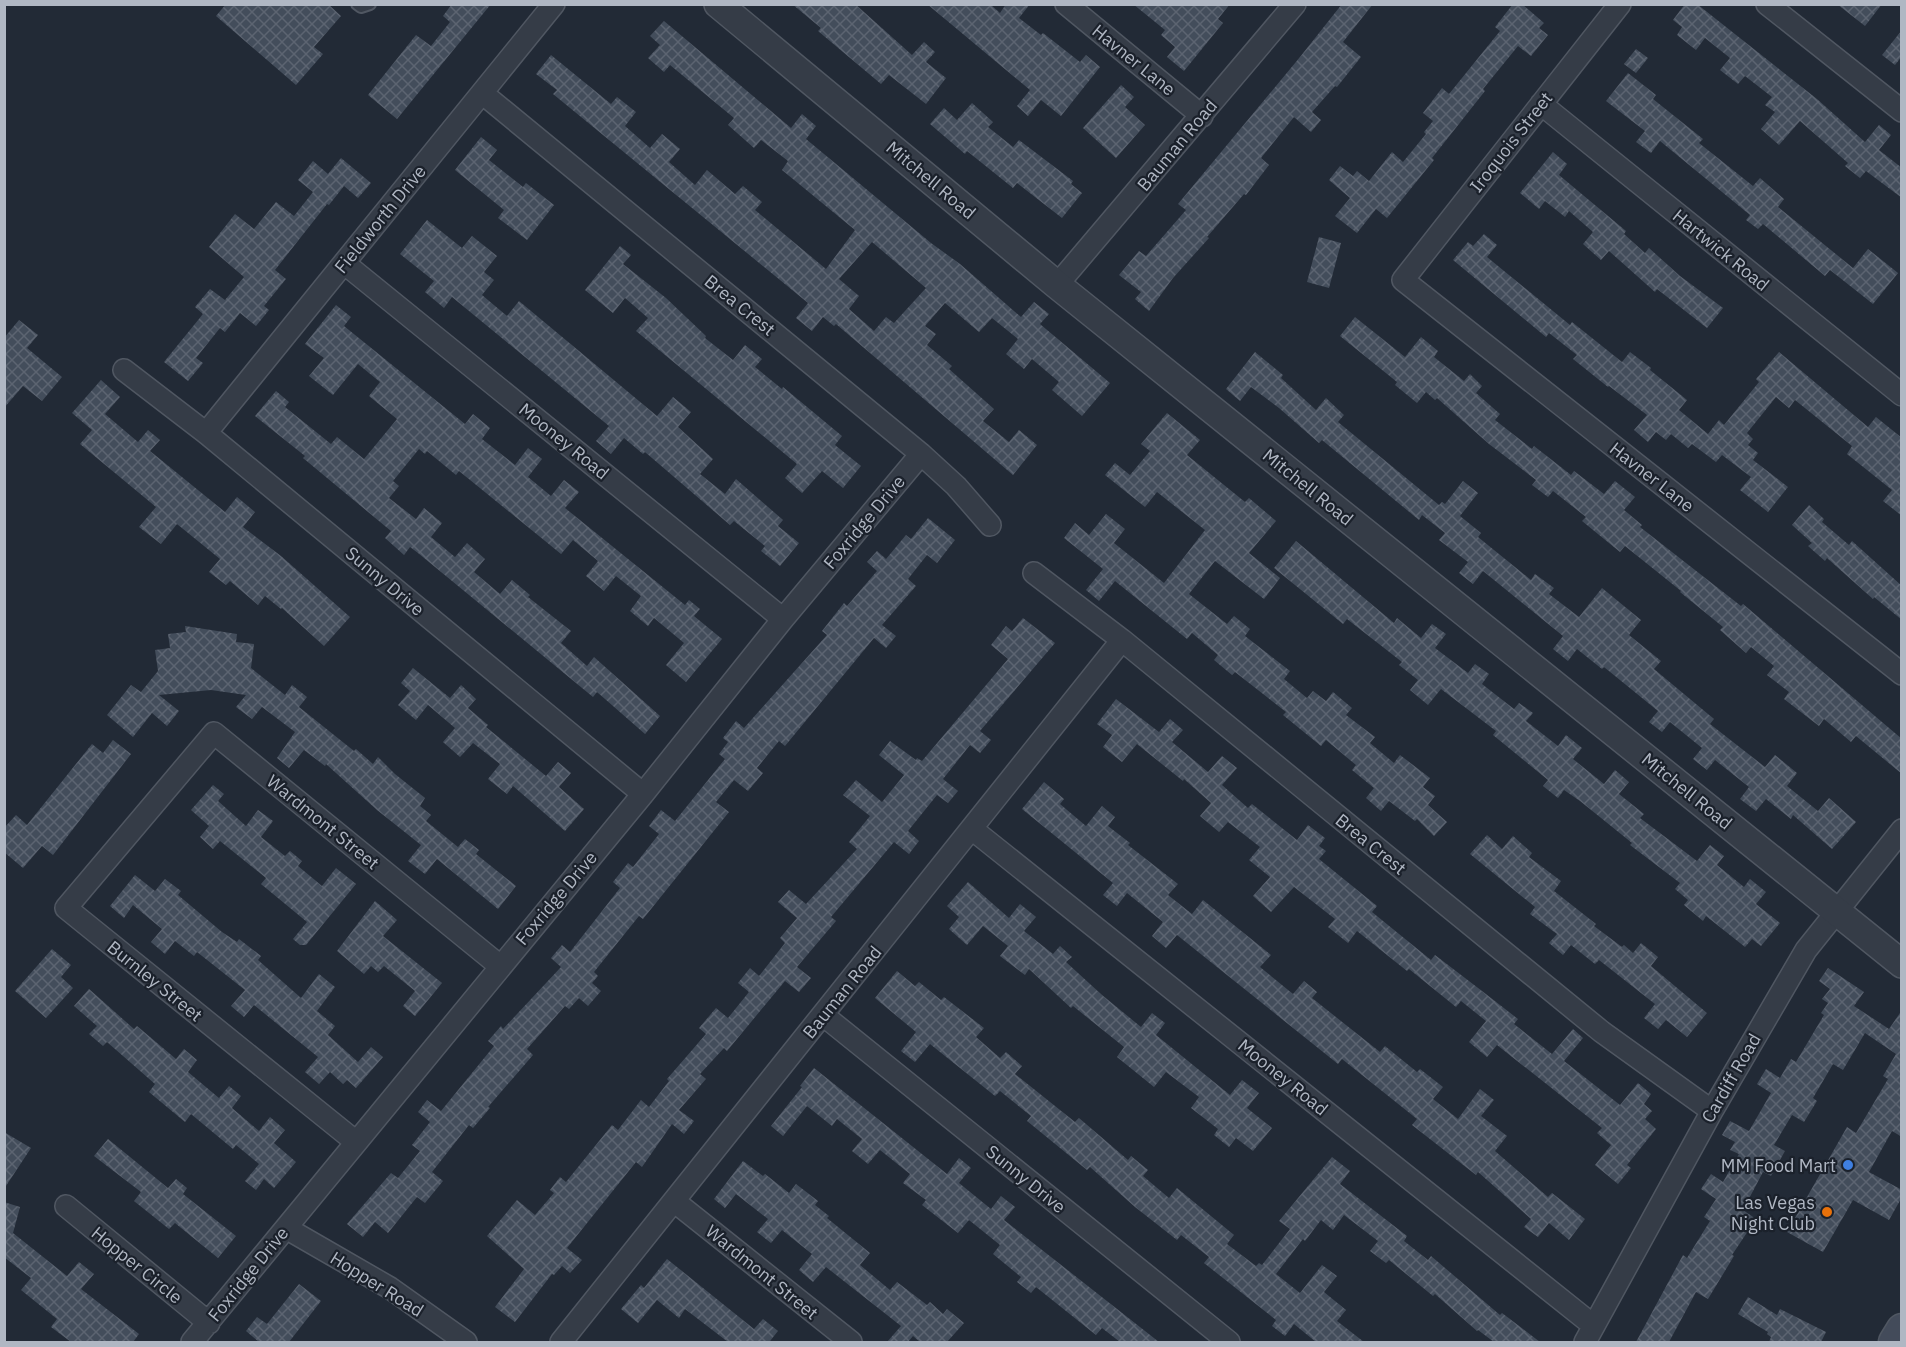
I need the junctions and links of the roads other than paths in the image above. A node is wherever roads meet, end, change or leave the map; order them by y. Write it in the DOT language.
graph roads {
  1 [pos="357,4"];
  2 [pos="370,4"];
  3 [pos="554,4"];
  4 [pos="718,4"];
  5 [pos="1066,4"];
  6 [pos="1295,4"];
  7 [pos="1620,4"];
  8 [pos="1767,4"];
  9 [pos="482,93"];
  10 [pos="1541,104"];
  11 [pos="1902,111"];
  12 [pos="1202,116"];
  13 [pos="344,263"];
  14 [pos="1403,280"];
  15 [pos="1057,285"];
  16 [pos="124,370"];
  17 [pos="1902,395"];
  18 [pos="206,433"];
  19 [pos="921,454"];
  20 [pos="990,525"];
  21 [pos="1034,573"];
  22 [pos="783,619"];
  23 [pos="1122,640"];
  24 [pos="1902,674"];
  25 [pos="643,794"];
  26 [pos="157,800"];
  27 [pos="972,829"];
  28 [pos="1902,830"];
  29 [pos="1836,912"];
  30 [pos="1902,964"];
  31 [pos="500,966"];
  32 [pos="823,1015"];
  33 [pos="1712,1111"];
  34 [pos="356,1142"];
  35 [pos="674,1201"];
  36 [pos="66,1206"];
  37 [pos="286,1228"];
  38 [pos="209,1323"];
  39 [pos="1902,1329"];
  40 [pos="1590,1334"];
  41 [pos="192,1342"];
  42 [pos="466,1342"];
  43 [pos="561,1342"];
  44 [pos="851,1342"];
  45 [pos="1229,1342"];
  46 [pos="1894,1342"];
  1 -- 2 [label="lane"];
  3 -- 9 [label="street, Fieldworth Drive"];
  4 -- 15 [label="street, Mitchell Road"];
  5 -- 12 [label="street, Havner Lane"];
  6 -- 12 [label="street, Bauman Road"];
  7 -- 10 [label="street, Iroquois Street"];
  8 -- 11 [label="street"];
  9 -- 13 [label="street, Fieldworth Drive"];
  9 -- 19 [label="street, Brea Crest"];
  10 -- 14 [label="street, Iroquois Street"];
  10 -- 17 [label="street, Hartwick Road"];
  12 -- 15 [label="street, Bauman Road"];
  13 -- 18 [label="street, Fieldworth Drive"];
  13 -- 22 [label="street, Mooney Road"];
  14 -- 24 [label="street, Havner Lane"];
  15 -- 29 [label="street, Mitchell Road"];
  16 -- 18 [label="street, Sunny Drive"];
  18 -- 25 [label="street, Sunny Drive"];
  19 -- 20 [label="street, Brea Crest"];
  19 -- 22 [label="street, Foxridge Drive"];
  21 -- 23 [label="street, Brea Crest"];
  22 -- 25 [label="street, Foxridge Drive"];
  23 -- 27 [label="street, Bauman Road"];
  23 -- 33 [label="street, Brea Crest"];
  25 -- 31 [label="street, Foxridge Drive"];
  26 -- 31 [label="street, Wardmont Street"];
  26 -- 34 [label="street, Burnley Street"];
  27 -- 32 [label="street, Bauman Road"];
  27 -- 40 [label="street, Mooney Road"];
  28 -- 29 [label="street, Cardiff Road"];
  29 -- 30 [label="street, Mitchell Road"];
  29 -- 33 [label="street, Cardiff Road"];
  31 -- 34 [label="street, Foxridge Drive"];
  32 -- 35 [label="street, Bauman Road"];
  32 -- 45 [label="street, Sunny Drive"];
  33 -- 40 [label="street, Cardiff Road"];
  34 -- 37 [label="street, Foxridge Drive"];
  35 -- 43 [label="street, Bauman Road"];
  35 -- 44 [label="street, Wardmont Street"];
  36 -- 38 [label="street, Hopper Circle"];
  37 -- 38 [label="street, Foxridge Drive"];
  37 -- 42 [label="street, Hopper Road"];
  38 -- 41 [label="street, Foxridge Drive"];
  39 -- 46 [label="main road"];
}
